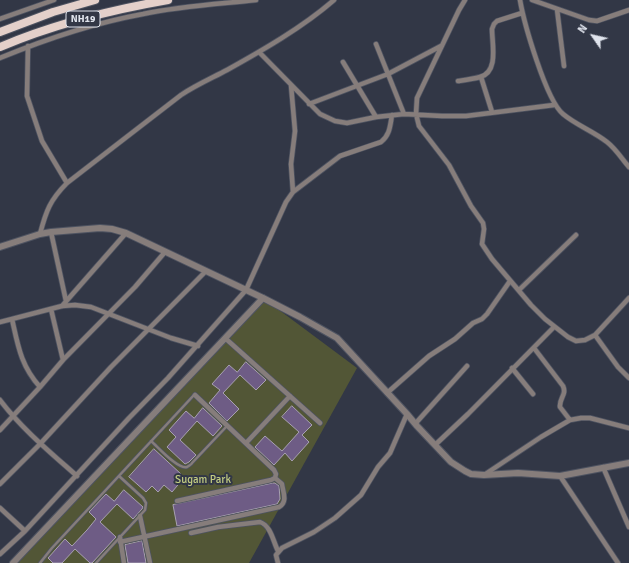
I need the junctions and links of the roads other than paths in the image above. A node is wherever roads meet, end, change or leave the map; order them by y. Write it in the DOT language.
graph roads {
  1 [pos="54,0"];
  2 [pos="96,0"];
  3 [pos="168,0"];
  4 [pos="256,0"];
  5 [pos="334,0"];
  6 [pos="465,0"];
  7 [pos="520,0"];
  8 [pos="532,0"];
  9 [pos="557,9"];
  10 [pos="629,10"];
  11 [pos="522,13"];
  12 [pos="0,19"];
  13 [pos="0,32"];
  14 [pos="376,44"];
  15 [pos="442,45"];
  16 [pos="28,46"];
  17 [pos="0,47"];
  18 [pos="259,52"];
  19 [pos="0,58"];
  20 [pos="343,62"];
  21 [pos="564,66"];
  22 [pos="388,74"];
  23 [pos="481,77"];
  24 [pos="458,80"];
  25 [pos="292,85"];
  26 [pos="358,86"];
  27 [pos="309,104"];
  28 [pos="554,104"];
  29 [pos="492,112"];
  30 [pos="404,114"];
  31 [pos="416,114"];
  32 [pos="392,116"];
  33 [pos="376,117"];
  34 [pos="629,167"];
  35 [pos="67,183"];
  36 [pos="293,192"];
  37 [pos="51,232"];
  38 [pos="40,234"];
  39 [pos="126,234"];
  40 [pos="576,235"];
  41 [pos="0,247"];
  42 [pos="166,252"];
  43 [pos="206,271"];
  44 [pos="510,281"];
  45 [pos="246,290"];
  46 [pos="519,290"];
  47 [pos="263,298"];
  48 [pos="629,298"];
  49 [pos="66,301"];
  50 [pos="62,306"];
  51 [pos="51,309"];
  52 [pos="109,313"];
  53 [pos="12,319"];
  54 [pos="0,322"];
  55 [pos="554,327"];
  56 [pos="149,329"];
  57 [pos="595,335"];
  58 [pos="225,338"];
  59 [pos="198,346"];
  60 [pos="534,348"];
  61 [pos="62,360"];
  62 [pos="467,366"];
  63 [pos="512,368"];
  64 [pos="629,378"];
  65 [pos="40,387"];
  66 [pos="387,392"];
  67 [pos="533,394"];
  68 [pos="194,395"];
  69 [pos="290,396"];
  70 [pos="0,400"];
  71 [pos="407,414"];
  72 [pos="12,416"];
  73 [pos="570,420"];
  74 [pos="320,422"];
  75 [pos="415,424"];
  76 [pos="227,426"];
  77 [pos="629,428"];
  78 [pos="0,430"];
  79 [pos="151,441"];
  80 [pos="246,443"];
  81 [pos="40,444"];
  82 [pos="435,444"];
  83 [pos="629,463"];
  84 [pos="603,467"];
  85 [pos="484,475"];
  86 [pos="77,476"];
  87 [pos="119,476"];
  88 [pos="560,476"];
  89 [pos="275,478"];
  90 [pos="0,484"];
  91 [pos="177,501"];
  92 [pos="0,508"];
  93 [pos="140,516"];
  94 [pos="629,528"];
  95 [pos="25,531"];
  96 [pos="191,533"];
  97 [pos="144,536"];
  98 [pos="120,540"];
  99 [pos="278,551"];
  100 [pos="0,554"];
  101 [pos="13,563"];
  102 [pos="40,563"];
  103 [pos="96,563"];
  104 [pos="124,563"];
  105 [pos="150,563"];
  106 [pos="278,563"];
  107 [pos="618,563"];
  1 -- 12 [label="street"];
  2 -- 13 [label="highway, NH19"];
  3 -- 17 [label="highway, NH19"];
  4 -- 16 [label="street"];
  5 -- 18 [label="street"];
  6 -- 15 [label="street"];
  7 -- 11 [label="street"];
  8 -- 9 [label="street"];
  9 -- 10 [label="street"];
  9 -- 21 [label="street"];
  11 -- 23 [label="street"];
  11 -- 28 [label="street"];
  14 -- 22 [label="street"];
  15 -- 22 [label="street"];
  15 -- 31 [label="street"];
  16 -- 19 [label="street"];
  16 -- 35 [label="street"];
  18 -- 25 [label="street"];
  18 -- 35 [label="street"];
  20 -- 26 [label="street"];
  22 -- 26 [label="street"];
  22 -- 30 [label="street"];
  23 -- 24 [label="street"];
  23 -- 29 [label="street"];
  25 -- 27 [label="street"];
  25 -- 36 [label="street"];
  26 -- 27 [label="street"];
  26 -- 33 [label="street"];
  27 -- 33 [label="street"];
  28 -- 29 [label="street"];
  28 -- 34 [label="street"];
  29 -- 31 [label="street"];
  30 -- 31 [label="street"];
  30 -- 32 [label="street"];
  31 -- 44 [label="street"];
  32 -- 33 [label="street"];
  32 -- 36 [label="street"];
  35 -- 38 [label="street"];
  36 -- 45 [label="street"];
  37 -- 38 [label="street"];
  37 -- 39 [label="street"];
  37 -- 49 [label="street"];
  38 -- 41 [label="street"];
  39 -- 42 [label="street"];
  39 -- 49 [label="street"];
  40 -- 46 [label="street"];
  42 -- 43 [label="street"];
  42 -- 52 [label="street"];
  43 -- 45 [label="street"];
  43 -- 56 [label="street"];
  44 -- 46 [label="street"];
  44 -- 66 [label="street"];
  45 -- 47 [label="street"];
  45 -- 59 [label="street"];
  46 -- 55 [label="street"];
  47 -- 58 [label="street"];
  47 -- 66 [label="street"];
  48 -- 57 [label="street"];
  49 -- 50 [label="street"];
  50 -- 51 [label="street"];
  50 -- 52 [label="street"];
  51 -- 53 [label="street"];
  51 -- 61 [label="street"];
  52 -- 56 [label="street"];
  52 -- 61 [label="street"];
  53 -- 54 [label="street"];
  53 -- 65 [label="street"];
  55 -- 57 [label="street"];
  55 -- 60 [label="street"];
  56 -- 59 [label="street"];
  56 -- 81 [label="street"];
  57 -- 64 [label="street"];
  58 -- 69 [label="street"];
  58 -- 101 [label="street"];
  59 -- 86 [label="street"];
  60 -- 63 [label="street"];
  60 -- 73 [label="street"];
  61 -- 65 [label="street"];
  62 -- 75 [label="street"];
  63 -- 67 [label="street"];
  63 -- 82 [label="street"];
  65 -- 72 [label="street"];
  66 -- 71 [label="street"];
  68 -- 76 [label="street"];
  68 -- 79 [label="lane"];
  69 -- 74 [label="street"];
  69 -- 80 [label="street"];
  70 -- 72 [label="street"];
  71 -- 75 [label="street"];
  71 -- 99 [label="street"];
  72 -- 78 [label="street"];
  72 -- 81 [label="street"];
  73 -- 77 [label="street"];
  73 -- 85 [label="street"];
  75 -- 82 [label="street"];
  76 -- 79 [label="lane"];
  76 -- 80 [label="street"];
  79 -- 87 [label="lane"];
  80 -- 89 [label="street"];
  81 -- 86 [label="street"];
  81 -- 90 [label="street"];
  82 -- 85 [label="street"];
  83 -- 84 [label="street"];
  84 -- 88 [label="street"];
  84 -- 94 [label="street"];
  85 -- 88 [label="street"];
  86 -- 95 [label="street"];
  87 -- 93 [label="lane"];
  87 -- 102 [label="lane"];
  88 -- 107 [label="street"];
  89 -- 91 [label="street"];
  89 -- 97 [label="street"];
  92 -- 95 [label="street"];
  93 -- 97 [label="street"];
  93 -- 98 [label="lane"];
  95 -- 100 [label="street"];
  96 -- 99 [label="street"];
  97 -- 98 [label="street"];
  97 -- 105 [label="street"];
  98 -- 103 [label="lane"];
  98 -- 104 [label="street"];
  99 -- 106 [label="street"];
}
